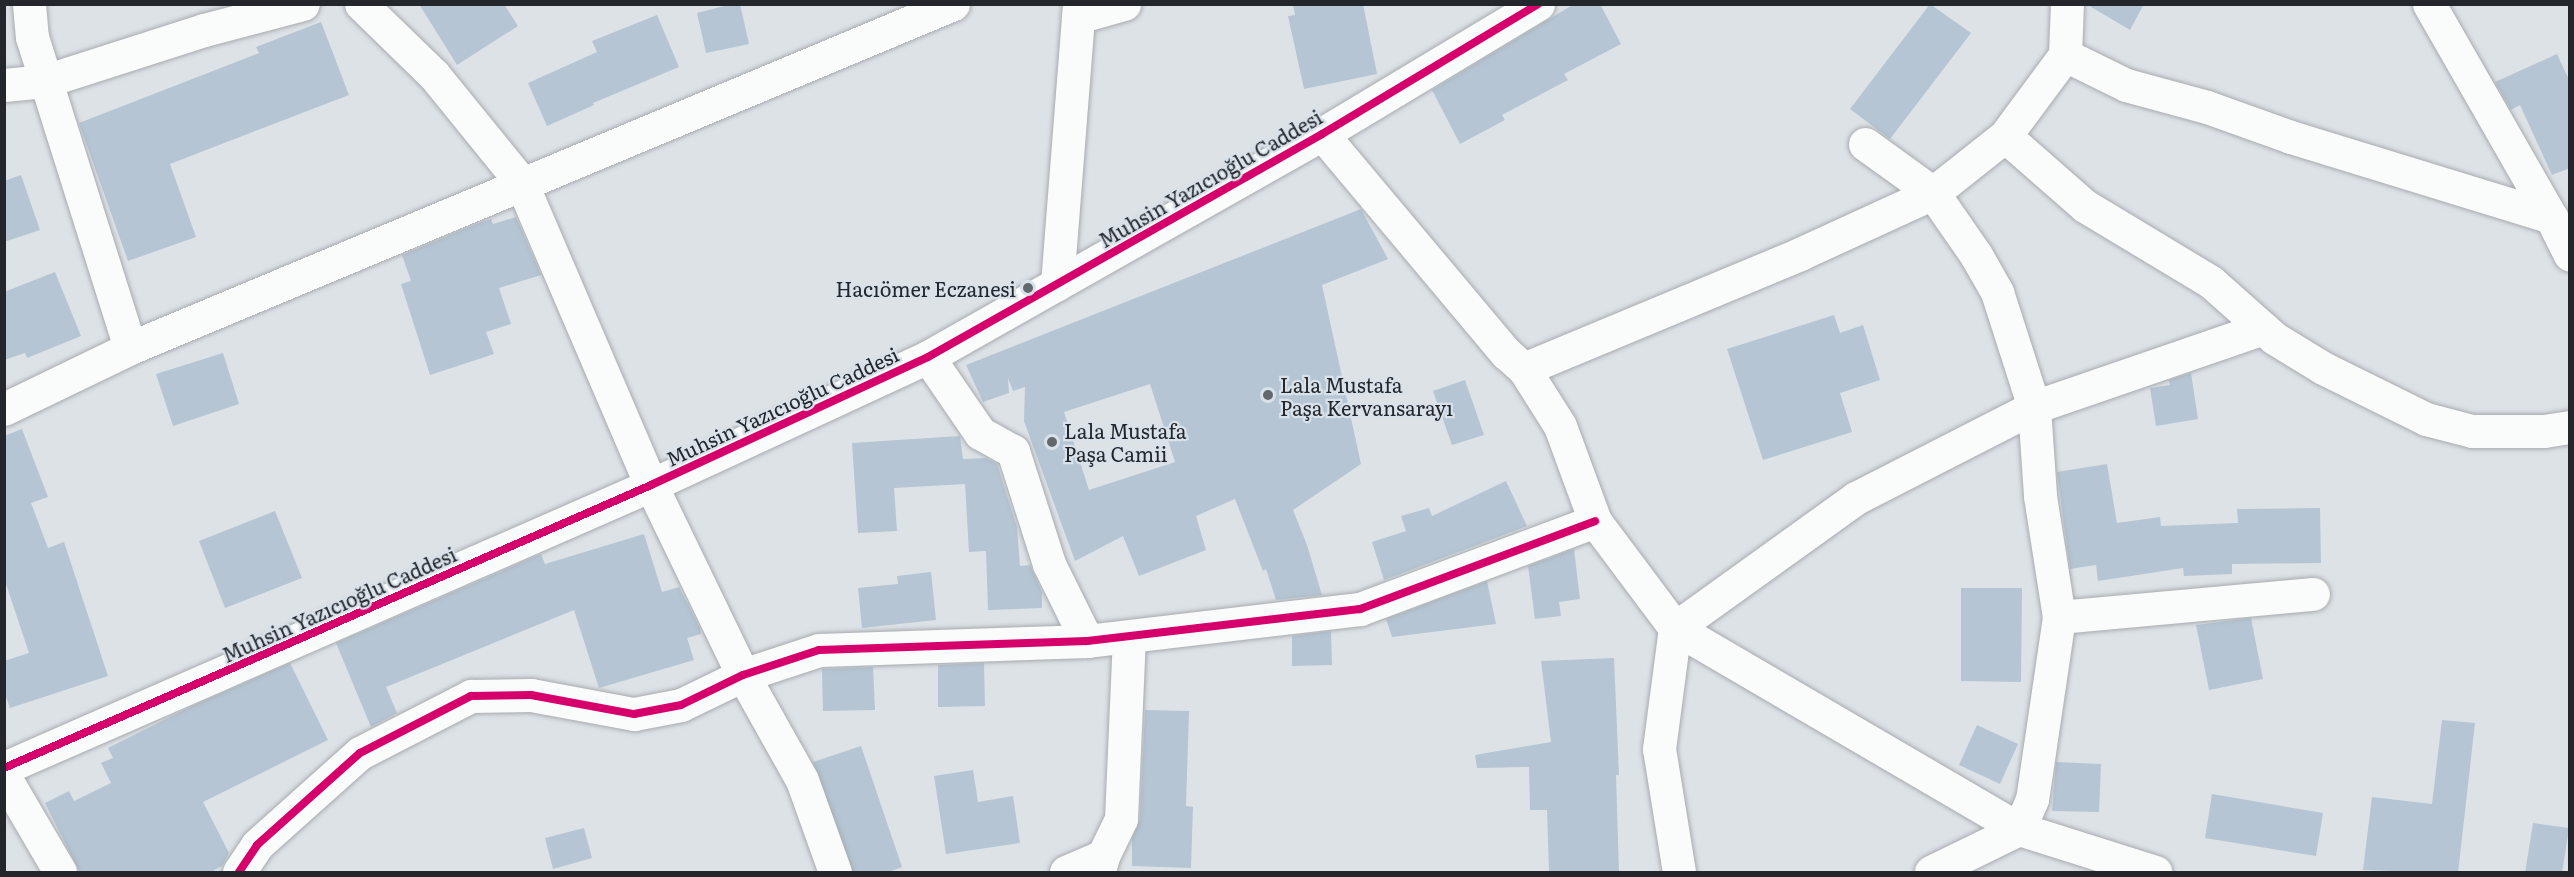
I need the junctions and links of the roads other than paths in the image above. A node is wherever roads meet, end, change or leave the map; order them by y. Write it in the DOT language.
graph roads {
  1 [pos="29,4"];
  2 [pos="303,4"];
  3 [pos="361,4"];
  4 [pos="953,4"];
  5 [pos="1124,4"];
  6 [pos="1538,4"];
  7 [pos="2067,4"];
  8 [pos="2429,4"];
  9 [pos="1079,11"];
  10 [pos="2065,55"];
  11 [pos="45,81"];
  12 [pos="4,85"];
  13 [pos="1322,134"];
  14 [pos="2005,136"];
  15 [pos="1865,144"];
  16 [pos="521,182"];
  17 [pos="1933,193"];
  18 [pos="2551,217"];
  19 [pos="2570,255"];
  20 [pos="1057,284"];
  21 [pos="2264,328"];
  22 [pos="130,348"];
  23 [pos="928,357"];
  24 [pos="1524,369"];
  25 [pos="2034,408"];
  26 [pos="4,409"];
  27 [pos="2570,427"];
  28 [pos="651,485"];
  29 [pos="1596,521"];
  30 [pos="2313,594"];
  31 [pos="2059,617"];
  32 [pos="1675,628"];
  33 [pos="1129,637"];
  34 [pos="1087,641"];
  35 [pos="743,675"];
  36 [pos="4,768"];
  37 [pos="4,776"];
  38 [pos="2019,829"];
  39 [pos="1101,864"];
  40 [pos="60,873"];
  41 [pos="239,873"];
  42 [pos="835,873"];
  43 [pos="1066,873"];
  44 [pos="1680,873"];
  45 [pos="1931,873"];
  46 [pos="2155,873"];
  1 -- 11 [label="street"];
  2 -- 11 [label="street"];
  3 -- 16 [label="street"];
  4 -- 16 [label="street"];
  5 -- 9 [label="street"];
  6 -- 13 [label="street, Muhsin Yazıcıoğlu Caddesi"];
  7 -- 10 [label="street"];
  8 -- 18 [label="street"];
  9 -- 20 [label="street"];
  10 -- 14 [label="street"];
  10 -- 18 [label="street"];
  11 -- 12 [label="street"];
  11 -- 22 [label="street"];
  13 -- 20 [label="street, Muhsin Yazıcıoğlu Caddesi"];
  13 -- 24 [label="street"];
  14 -- 17 [label="street"];
  14 -- 21 [label="street"];
  15 -- 17 [label="street"];
  16 -- 22 [label="street"];
  16 -- 28 [label="street"];
  17 -- 24 [label="street"];
  17 -- 25 [label="street"];
  18 -- 19 [label="street"];
  20 -- 23 [label="street, Muhsin Yazıcıoğlu Caddesi"];
  21 -- 25 [label="street"];
  21 -- 27 [label="street"];
  22 -- 26 [label="street"];
  23 -- 28 [label="street, Muhsin Yazıcıoğlu Caddesi"];
  23 -- 34 [label="street"];
  24 -- 29 [label="street"];
  25 -- 31 [label="street"];
  25 -- 32 [label="street"];
  28 -- 35 [label="street"];
  28 -- 36 [label="street, Muhsin Yazıcıoğlu Caddesi"];
  29 -- 32 [label="street"];
  29 -- 33 [label="street"];
  30 -- 31 [label="street"];
  31 -- 38 [label="street"];
  32 -- 38 [label="street"];
  32 -- 44 [label="street"];
  33 -- 34 [label="street"];
  33 -- 39 [label="street"];
  34 -- 35 [label="street"];
  35 -- 41 [label="street"];
  35 -- 42 [label="street"];
  37 -- 40 [label="street"];
  38 -- 45 [label="street"];
  38 -- 46 [label="street"];
  39 -- 43 [label="street"];
}
